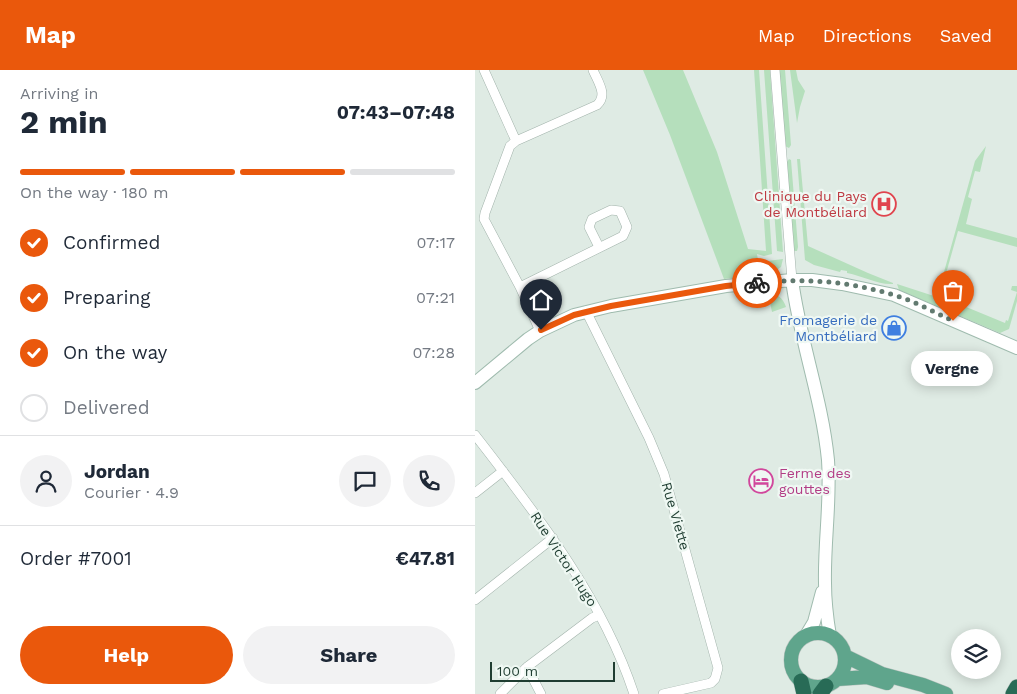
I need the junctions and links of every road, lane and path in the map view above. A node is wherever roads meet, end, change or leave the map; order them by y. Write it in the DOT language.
graph roads {
  1 [pos="485,70"];
  2 [pos="593,70"];
  3 [pos="775,70"];
  4 [pos="516,141"];
  5 [pos="599,247"];
  6 [pos="792,280"];
  7 [pos="520,286"];
  8 [pos="586,312"];
  9 [pos="541,330"];
  10 [pos="1017,348"];
  11 [pos="475,383"];
  12 [pos="475,435"];
  13 [pos="503,471"];
  14 [pos="475,493"];
  15 [pos="553,538"];
  16 [pos="825,583"];
  17 [pos="475,600"];
  18 [pos="599,615"];
  19 [pos="830,636"];
  20 [pos="805,637"];
  21 [pos="845,656"];
  22 [pos="527,666"];
  23 [pos="828,686"];
  24 [pos="803,687"];
  25 [pos="500,694"];
  26 [pos="541,694"];
  27 [pos="634,694"];
  28 [pos="663,694"];
  29 [pos="920,694"];
  30 [pos="946,694"];
  1 -- 4 [label="street"];
  2 -- 4 [label="street"];
  3 -- 6 [label="street"];
  4 -- 7 [label="street"];
  5 -- 5 [label="street"];
  5 -- 7 [label="street"];
  6 -- 8 [label="main road"];
  6 -- 10 [label="main road"];
  6 -- 16 [label="main road"];
  7 -- 9 [label="street"];
  8 -- 9 [label="main road"];
  8 -- 28 [label="street, Rue Viette"];
  9 -- 11 [label="main road"];
  12 -- 13 [label="street, Rue Victor Hugo"];
  13 -- 14 [label="street"];
  13 -- 15 [label="street, Rue Victor Hugo"];
  15 -- 17 [label="street"];
  15 -- 18 [label="street, Rue Victor Hugo"];
  16 -- 19 [label="main road"];
  16 -- 20 [label="main road"];
  18 -- 22 [label="street"];
  18 -- 27 [label="street, Rue Victor Hugo"];
  19 -- 20 [label="main road"];
  19 -- 21 [label="main road"];
  20 -- 24 [label="main road"];
  21 -- 23 [label="main road"];
  21 -- 30 [label="main road"];
  22 -- 25 [label="street"];
  22 -- 26 [label="street"];
  23 -- 24 [label="main road"];
  23 -- 29 [label="main road"];
}
